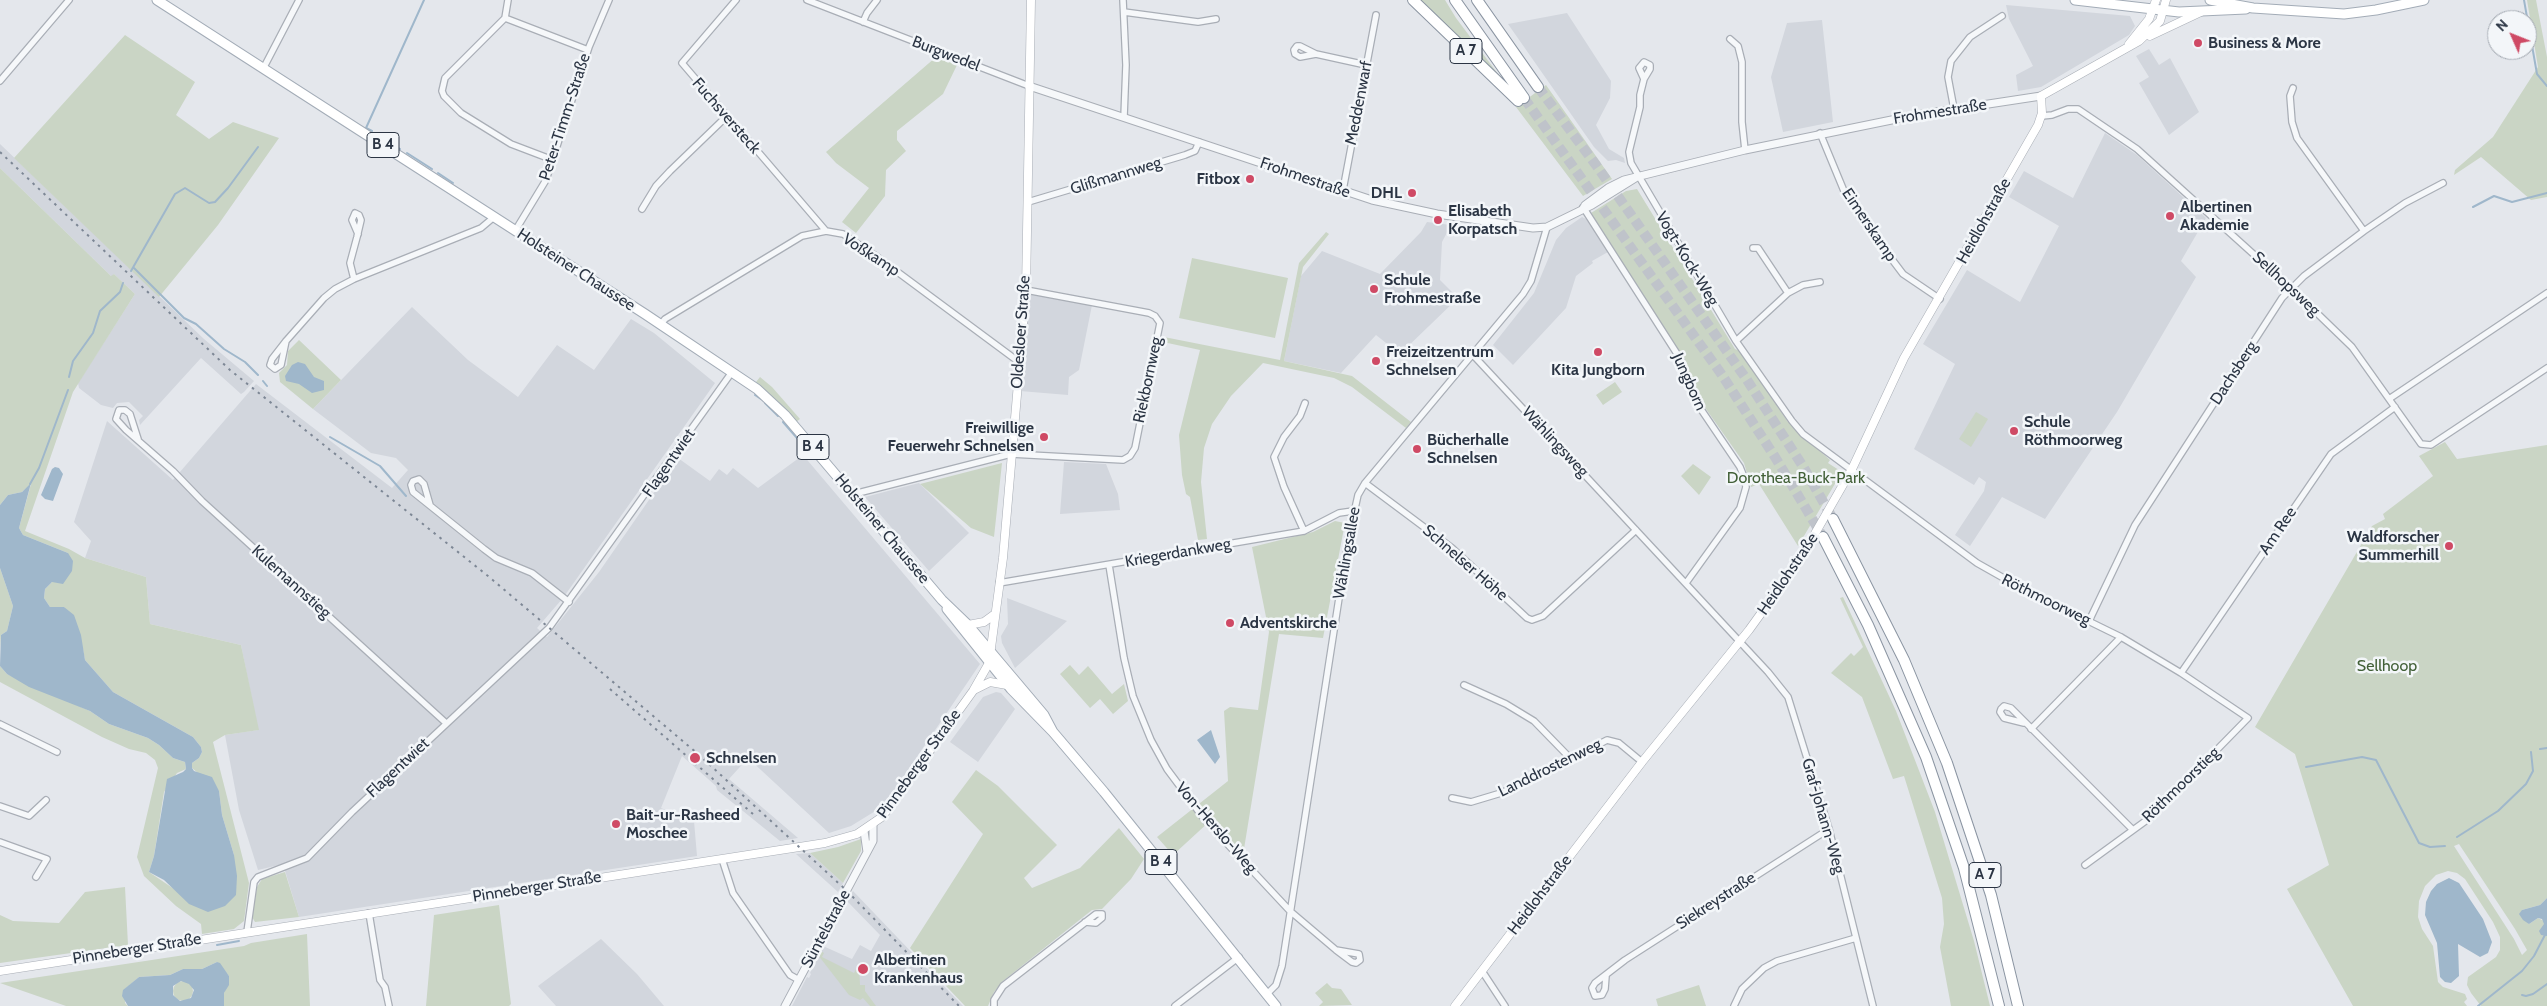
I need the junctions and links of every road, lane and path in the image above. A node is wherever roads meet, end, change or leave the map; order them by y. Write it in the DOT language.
graph roads {
  1 [pos="69,0"];
  2 [pos="157,0"];
  3 [pos="299,0"];
  4 [pos="508,0"];
  5 [pos="608,0"];
  6 [pos="736,0"];
  7 [pos="807,0"];
  8 [pos="877,0"];
  9 [pos="1031,0"];
  10 [pos="1123,0"];
  11 [pos="1413,0"];
  12 [pos="1455,0"];
  13 [pos="1477,0"];
  14 [pos="2075,0"];
  15 [pos="2166,0"];
  16 [pos="2210,0"];
  17 [pos="2424,0"];
  18 [pos="2155,5"];
  19 [pos="2254,8"];
  20 [pos="2163,11"];
  21 [pos="1124,12"];
  22 [pos="2201,12"];
  23 [pos="1376,15"];
  24 [pos="2002,16"];
  25 [pos="505,18"];
  26 [pos="1216,19"];
  27 [pos="863,22"];
  28 [pos="1730,39"];
  29 [pos="2139,41"];
  30 [pos="2125,49"];
  31 [pos="588,50"];
  32 [pos="1316,54"];
  33 [pos="1366,65"];
  34 [pos="263,69"];
  35 [pos="1644,79"];
  36 [pos="0,81"];
  37 [pos="1029,86"];
  38 [pos="1538,87"];
  39 [pos="2293,88"];
  40 [pos="2041,96"];
  41 [pos="1954,109"];
  42 [pos="727,116"];
  43 [pos="2042,116"];
  44 [pos="1124,117"];
  45 [pos="1820,133"];
  46 [pos="1199,142"];
  47 [pos="1745,150"];
  48 [pos="553,160"];
  49 [pos="1638,178"];
  50 [pos="2443,182"];
  51 [pos="1343,190"];
  52 [pos="1028,202"];
  53 [pos="1583,207"];
  54 [pos="642,209"];
  55 [pos="494,217"];
  56 [pos="1547,227"];
  57 [pos="515,231"];
  58 [pos="826,231"];
  59 [pos="2364,231"];
  60 [pos="358,234"];
  61 [pos="1753,248"];
  62 [pos="354,279"];
  63 [pos="1820,282"];
  64 [pos="2291,288"];
  65 [pos="1026,290"];
  66 [pos="2547,293"];
  67 [pos="1788,294"];
  68 [pos="1940,298"];
  69 [pos="661,324"];
  70 [pos="1736,340"];
  71 [pos="286,341"];
  72 [pos="1473,354"];
  73 [pos="1019,362"];
  74 [pos="2547,368"];
  75 [pos="732,372"];
  76 [pos="2389,399"];
  77 [pos="1305,403"];
  78 [pos="2395,407"];
  79 [pos="138,439"];
  80 [pos="1011,454"];
  81 [pos="1852,469"];
  82 [pos="1365,483"];
  83 [pos="854,494"];
  84 [pos="430,505"];
  85 [pos="1353,511"];
  86 [pos="1833,519"];
  87 [pos="1636,530"];
  88 [pos="1304,531"];
  89 [pos="1823,537"];
  90 [pos="1109,565"];
  91 [pos="999,583"];
  92 [pos="1686,583"];
  93 [pos="942,600"];
  94 [pos="569,602"];
  95 [pos="995,614"];
  96 [pos="2089,621"];
  97 [pos="968,625"];
  98 [pos="2121,637"];
  99 [pos="1740,642"];
  100 [pos="990,651"];
  101 [pos="989,663"];
  102 [pos="2181,673"];
  103 [pos="1007,685"];
  104 [pos="1464,686"];
  105 [pos="973,691"];
  106 [pos="2248,718"];
  107 [pos="446,723"];
  108 [pos="2024,723"];
  109 [pos="0,724"];
  110 [pos="2031,729"];
  111 [pos="1053,732"];
  112 [pos="57,752"];
  113 [pos="1571,758"];
  114 [pos="1642,762"];
  115 [pos="1452,798"];
  116 [pos="46,800"];
  117 [pos="0,806"];
  118 [pos="873,824"];
  119 [pos="1829,829"];
  120 [pos="2132,829"];
  121 [pos="864,831"];
  122 [pos="0,842"];
  123 [pos="867,852"];
  124 [pos="722,859"];
  125 [pos="2085,865"];
  126 [pos="36,877"];
  127 [pos="1290,910"];
  128 [pos="369,913"];
  129 [pos="1085,922"];
  130 [pos="249,932"];
  131 [pos="1856,938"];
  132 [pos="1336,950"];
  133 [pos="1239,957"];
  134 [pos="0,970"];
  135 [pos="1482,970"];
  136 [pos="1606,976"];
  137 [pos="799,980"];
  138 [pos="1267,994"];
  139 [pos="1736,999"];
  140 [pos="389,1004"];
  141 [pos="394,1006"];
  142 [pos="785,1006"];
  143 [pos="994,1006"];
  144 [pos="1175,1006"];
  145 [pos="1276,1006"];
  146 [pos="1455,1006"];
  147 [pos="1505,1006"];
  148 [pos="1728,1006"];
  149 [pos="1734,1006"];
  150 [pos="1873,1006"];
  151 [pos="2000,1006"];
  152 [pos="2018,1006"];
  1 -- 36 [label="street"];
  2 -- 34 [label="main road, Holsteiner Chaussee / B 4"];
  3 -- 34 [label="street"];
  4 -- 25 [label="street"];
  5 -- 31 [label="street, Peter-Timm-Straße"];
  6 -- 42 [label="street, Fuchsversteck"];
  7 -- 27 [label="street, Burgwedel"];
  8 -- 27 [label="street"];
  9 -- 37 [label="main road, Oldesloer Straße"];
  10 -- 21 [label="street"];
  11 -- 12 [label="highway, A 7"];
  13 -- 38 [label="highway, A 7"];
  14 -- 18 [label="main road"];
  15 -- 20 [label="main road, Frohmestraße"];
  16 -- 19 [label="main road"];
  17 -- 19 [label="main road"];
  18 -- 20 [label="main road"];
  18 -- 30 [label="main road, Frohmestraße"];
  19 -- 22 [label="main road"];
  20 -- 22 [label="main road"];
  20 -- 29 [label="main road, Frohmestraße"];
  21 -- 26 [label="street"];
  21 -- 44 [label="street"];
  22 -- 29 [label="main road"];
  23 -- 33 [label="street, Meddenwarf"];
  24 -- 41 [label="street"];
  25 -- 31 [label="street"];
  25 -- 48 [label="street"];
  27 -- 37 [label="street, Burgwedel"];
  28 -- 47 [label="street"];
  29 -- 30 [label="main road, Frohmestraße"];
  30 -- 40 [label="main road, Frohmestraße"];
  31 -- 48 [label="street, Peter-Timm-Straße"];
  32 -- 33 [label="street"];
  33 -- 51 [label="street, Meddenwarf"];
  34 -- 55 [label="main road, Holsteiner Chaussee / B 4"];
  35 -- 49 [label="street"];
  37 -- 44 [label="street, Frohmestraße"];
  37 -- 52 [label="main road, Oldesloer Straße"];
  39 -- 59 [label="street"];
  40 -- 41 [label="street, Frohmestraße"];
  40 -- 43 [label="main road"];
  41 -- 45 [label="street, Frohmestraße"];
  42 -- 54 [label="street"];
  42 -- 58 [label="street, Fuchsversteck"];
  43 -- 64 [label="street, Sellhopsweg"];
  43 -- 68 [label="main road, Heidlohstraße"];
  44 -- 46 [label="street, Frohmestraße"];
  45 -- 47 [label="street, Frohmestraße"];
  45 -- 68 [label="street, Eimerskamp"];
  46 -- 51 [label="street, Frohmestraße"];
  46 -- 52 [label="street, Glißmannweg"];
  47 -- 49 [label="street, Frohmestraße"];
  48 -- 57 [label="street, Peter-Timm-Straße"];
  49 -- 53 [label="street, Frohmestraße"];
  49 -- 70 [label="street, Vogt-Kock-Weg"];
  50 -- 59 [label="street, Dachsberg"];
  51 -- 56 [label="street, Frohmestraße"];
  52 -- 65 [label="main road, Oldesloer Straße"];
  53 -- 56 [label="street, Frohmestraße"];
  53 -- 92 [label="street, Jungborn"];
  55 -- 57 [label="main road, Holsteiner Chaussee / B 4"];
  55 -- 62 [label="street"];
  56 -- 72 [label="street, Wählingsallee"];
  57 -- 69 [label="main road, Holsteiner Chaussee / B 4"];
  58 -- 69 [label="street, Voßkamp"];
  58 -- 73 [label="street, Voßkamp"];
  59 -- 64 [label="street, Dachsberg"];
  60 -- 62 [label="street"];
  61 -- 67 [label="street"];
  62 -- 71 [label="street"];
  63 -- 67 [label="street"];
  64 -- 76 [label="street, Sellhopsweg"];
  64 -- 96 [label="street, Dachsberg"];
  65 -- 73 [label="main road, Oldesloer Straße"];
  65 -- 80 [label="street, Riekbornweg"];
  66 -- 76 [label="street"];
  67 -- 70 [label="street"];
  68 -- 81 [label="main road, Heidlohstraße"];
  69 -- 75 [label="main road, Holsteiner Chaussee / B 4"];
  70 -- 81 [label="street, Vogt-Kock-Weg"];
  72 -- 82 [label="street, Wählingsallee"];
  72 -- 87 [label="street, Wählingsweg"];
  73 -- 80 [label="main road, Oldesloer Straße"];
  74 -- 78 [label="street, Sellhopsweg"];
  75 -- 83 [label="main road, Holsteiner Chaussee / B 4"];
  75 -- 94 [label="street, Flagentwiet"];
  76 -- 78 [label="street, Sellhopsweg"];
  77 -- 88 [label="street"];
  78 -- 102 [label="street, Am Ree"];
  79 -- 79 [label="street, Kulemannstieg"];
  79 -- 107 [label="street, Kulemannstieg"];
  80 -- 83 [label="street"];
  80 -- 91 [label="main road, Oldesloer Straße"];
  81 -- 96 [label="street, Röthmoorweg"];
  81 -- 99 [label="main road, Heidlohstraße"];
  82 -- 85 [label="street, Wählingsallee"];
  82 -- 87 [label="street, Schnelser Höhe"];
  83 -- 93 [label="main road, Holsteiner Chaussee / B 4"];
  84 -- 94 [label="street"];
  85 -- 88 [label="street, Kriegerdankweg"];
  85 -- 127 [label="street, Wählingsallee"];
  86 -- 152 [label="highway, A 7"];
  87 -- 92 [label="street, Wählingsweg"];
  88 -- 90 [label="street, Kriegerdankweg"];
  89 -- 151 [label="highway, A 7"];
  90 -- 91 [label="street, Kriegerdankweg"];
  90 -- 127 [label="street, Von-Herslo-Weg"];
  91 -- 95 [label="main road, Oldesloer Straße"];
  92 -- 99 [label="street, Wählingsweg"];
  93 -- 97 [label="main road, Holsteiner Chaussee / B 4"];
  93 -- 101 [label="main road, Holsteiner Chaussee / B 4"];
  94 -- 107 [label="street, Flagentwiet"];
  95 -- 97 [label="main road"];
  95 -- 100 [label="main road, Oldesloer Straße"];
  96 -- 98 [label="street, Röthmoorweg"];
  97 -- 100 [label="main road, Holsteiner Chaussee / B 4"];
  98 -- 102 [label="street, Röthmoorweg"];
  98 -- 110 [label="street"];
  99 -- 114 [label="main road, Heidlohstraße"];
  99 -- 119 [label="street, Graf-Johann-Weg"];
  100 -- 101 [label="main road, Oldesloer Straße"];
  100 -- 111 [label="main road, Holsteiner Chaussee / B 4"];
  101 -- 103 [label="main road, Holsteiner Chaussee / B 4"];
  101 -- 105 [label="main road, Pinneberger Straße"];
  102 -- 106 [label="street, Röthmoorweg"];
  103 -- 105 [label="main road"];
  103 -- 111 [label="main road, Holsteiner Chaussee / B 4"];
  104 -- 113 [label="street"];
  105 -- 118 [label="main road, Pinneberger Straße"];
  106 -- 120 [label="street, Röthmoorstieg"];
  107 -- 130 [label="street, Flagentwiet"];
  108 -- 110 [label="street"];
  109 -- 112 [label="street"];
  110 -- 120 [label="street"];
  111 -- 133 [label="main road, Holsteiner Chaussee / B 4"];
  113 -- 114 [label="street, Landdrostenweg"];
  113 -- 115 [label="street, Landdrostenweg"];
  114 -- 135 [label="main road, Heidlohstraße"];
  116 -- 117 [label="street"];
  118 -- 121 [label="main road, Pinneberger Straße"];
  118 -- 123 [label="street, Süntelstraße"];
  119 -- 131 [label="street, Graf-Johann-Weg"];
  119 -- 136 [label="street, Siekreystraße"];
  120 -- 125 [label="street, Röthmoorstieg"];
  121 -- 123 [label="street"];
  121 -- 124 [label="main road, Pinneberger Straße"];
  122 -- 126 [label="street"];
  123 -- 137 [label="street, Süntelstraße"];
  124 -- 128 [label="main road, Pinneberger Straße"];
  124 -- 137 [label="street"];
  127 -- 132 [label="street"];
  127 -- 138 [label="street, Wählingsallee"];
  128 -- 130 [label="main road, Pinneberger Straße"];
  128 -- 140 [label="street"];
  129 -- 143 [label="street"];
  130 -- 134 [label="main road, Pinneberger Straße"];
  131 -- 139 [label="street"];
  131 -- 150 [label="street, Graf-Johann-Weg"];
  133 -- 138 [label="main road, Holsteiner Chaussee / B 4"];
  133 -- 144 [label="street"];
  135 -- 146 [label="main road, Heidlohstraße"];
  135 -- 147 [label="street"];
  137 -- 142 [label="street, Süntelstraße"];
  138 -- 145 [label="main road, Holsteiner Chaussee / B 4"];
  139 -- 148 [label="street"];
  139 -- 149 [label="street"];
  140 -- 141 [label="street"];
}
